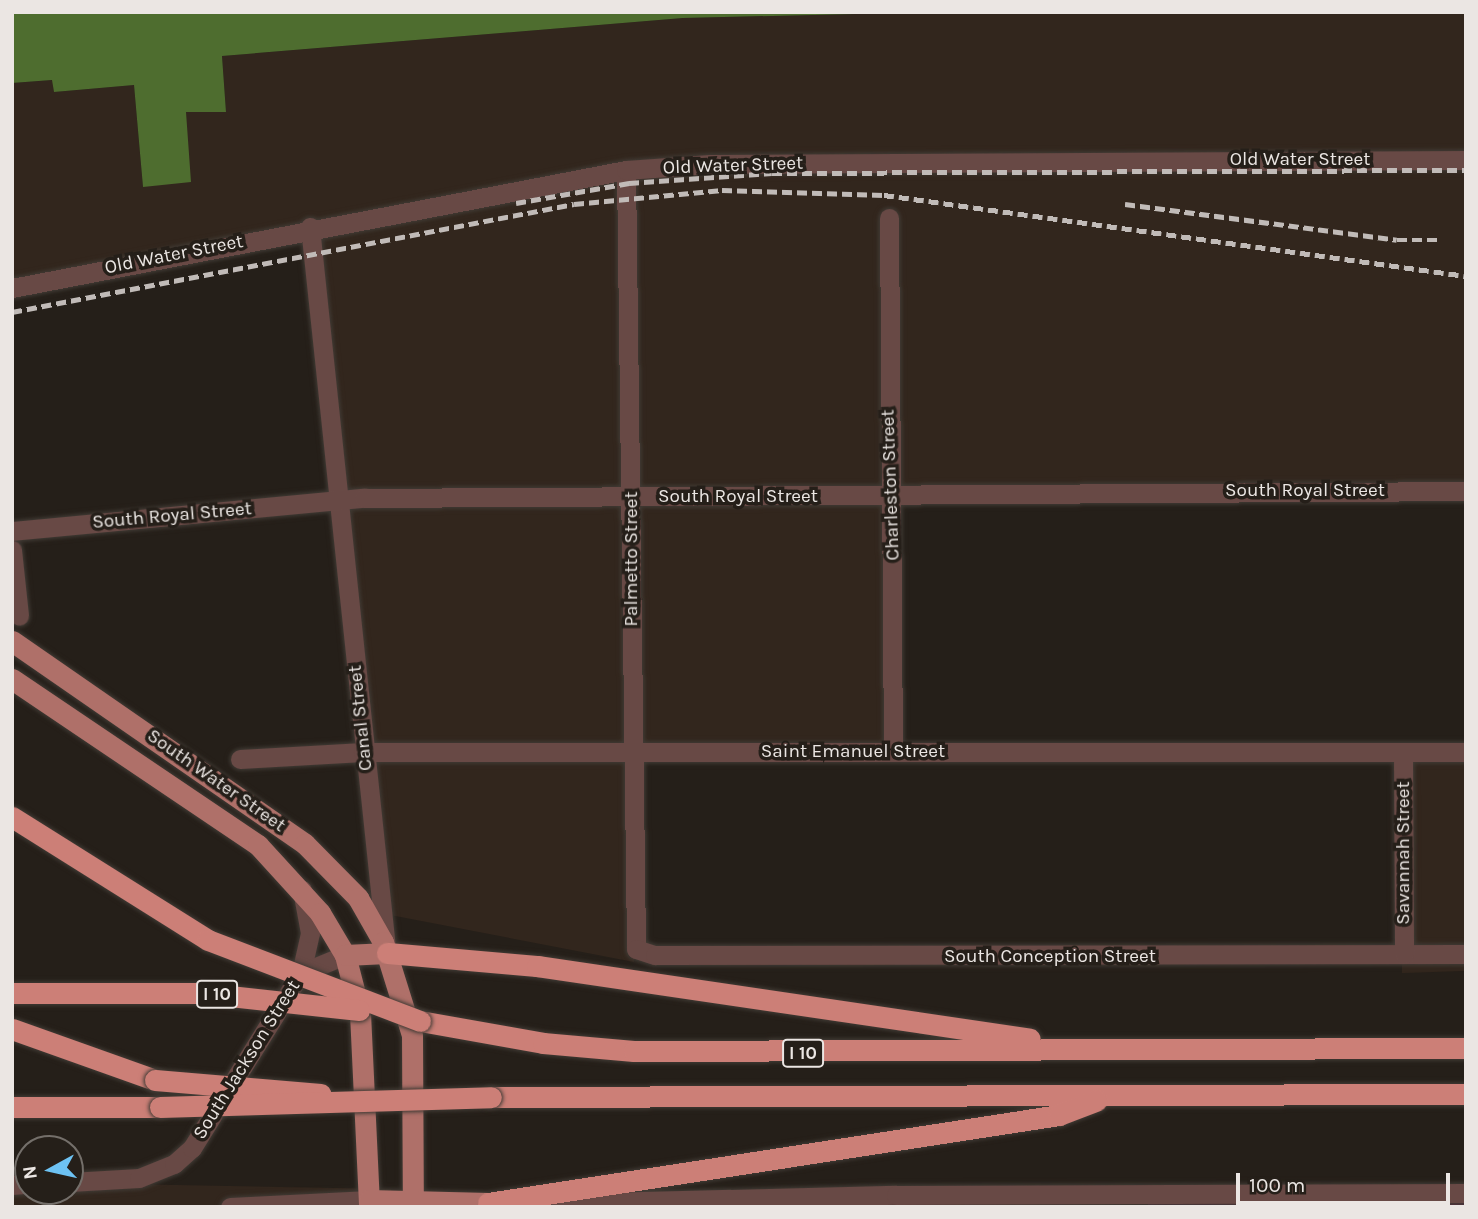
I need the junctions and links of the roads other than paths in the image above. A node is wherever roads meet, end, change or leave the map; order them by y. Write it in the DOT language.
graph roads {
  1 [pos="1466,160"];
  2 [pos="626,170"];
  3 [pos="889,218"];
  4 [pos="310,227"];
  5 [pos="12,288"];
  6 [pos="1466,491"];
  7 [pos="891,495"];
  8 [pos="631,497"];
  9 [pos="339,500"];
  10 [pos="12,531"];
  11 [pos="12,550"];
  12 [pos="19,616"];
  13 [pos="12,641"];
  14 [pos="12,679"];
  15 [pos="363,752"];
  16 [pos="632,752"];
  17 [pos="893,752"];
  18 [pos="1403,752"];
  19 [pos="1466,752"];
  20 [pos="240,759"];
  21 [pos="12,817"];
  22 [pos="301,886"];
  23 [pos="636,949"];
  24 [pos="387,953"];
  25 [pos="1404,954"];
  26 [pos="1466,954"];
  27 [pos="345,956"];
  28 [pos="301,973"];
  29 [pos="12,993"];
  30 [pos="420,1021"];
  31 [pos="12,1029"];
  32 [pos="1466,1048"];
  33 [pos="1116,1049"];
  34 [pos="1466,1094"];
  35 [pos="1109,1096"];
  36 [pos="350,1098"];
  37 [pos="12,1107"];
  38 [pos="84,1181"];
  39 [pos="1466,1193"];
  40 [pos="896,1201"];
  41 [pos="488,1203"];
  42 [pos="369,1204"];
  43 [pos="413,1205"];
  44 [pos="230,1207"];
  1 -- 2 [label="street, Old Water Street"];
  2 -- 4 [label="street, Old Water Street"];
  2 -- 8 [label="street, Palmetto Street"];
  3 -- 7 [label="street, Charleston Street"];
  4 -- 5 [label="street, Old Water Street"];
  4 -- 9 [label="street, Canal Street"];
  6 -- 7 [label="street, South Royal Street"];
  7 -- 8 [label="street, South Royal Street"];
  7 -- 17 [label="street, Charleston Street"];
  8 -- 9 [label="street, South Royal Street"];
  8 -- 16 [label="street, Palmetto Street"];
  9 -- 10 [label="street, South Royal Street"];
  9 -- 15 [label="street, Canal Street"];
  11 -- 12 [label="street"];
  13 -- 24 [label="main road, South Water Street"];
  14 -- 22 [label="main road, South Water Street"];
  15 -- 16 [label="street, Saint Emanuel Street"];
  15 -- 20 [label="street, Saint Emanuel Street"];
  15 -- 24 [label="street, Canal Street"];
  16 -- 17 [label="street, Saint Emanuel Street"];
  16 -- 23 [label="street, Palmetto Street"];
  17 -- 18 [label="street, Saint Emanuel Street"];
  18 -- 19 [label="street, Saint Emanuel Street"];
  18 -- 25 [label="street, Savannah Street"];
  21 -- 30 [label="highway, bridge"];
  22 -- 27 [label="main road, South Water Street"];
  22 -- 28 [label="street"];
  23 -- 25 [label="street, South Conception Street"];
  24 -- 27 [label="main road, South Jackson Street"];
  24 -- 33 [label="highway"];
  24 -- 43 [label="main road, Canal Street"];
  25 -- 26 [label="street, South Conception Street"];
  27 -- 28 [label="street, South Jackson Street"];
  27 -- 42 [label="main road"];
  28 -- 38 [label="street, South Jackson Street"];
  29 -- 30 [label="highway, I 10, bridge"];
  30 -- 33 [label="highway, I 10"];
  31 -- 36 [label="highway, bridge"];
  32 -- 33 [label="highway, I 10"];
  34 -- 35 [label="highway"];
  35 -- 36 [label="highway, bridge"];
  35 -- 41 [label="highway"];
  36 -- 37 [label="highway, bridge"];
  39 -- 40 [label="street"];
  40 -- 41 [label="street"];
  41 -- 43 [label="main road"];
  42 -- 43 [label="main road"];
  42 -- 44 [label="street"];
}
